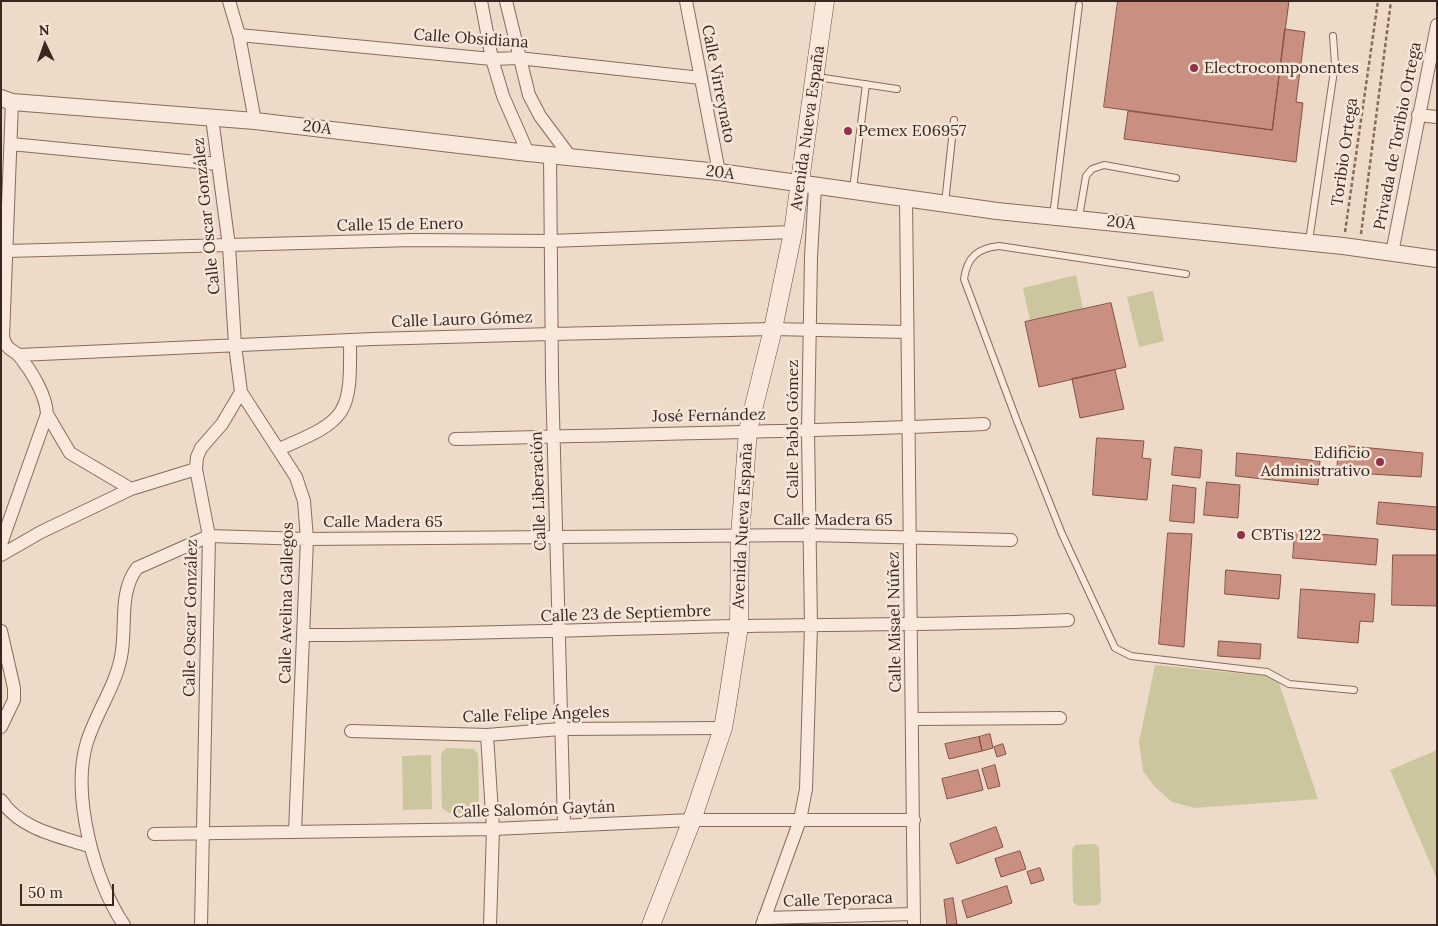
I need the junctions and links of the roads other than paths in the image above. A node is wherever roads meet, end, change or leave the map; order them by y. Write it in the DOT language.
graph roads {
  1 [pos="229,1"];
  2 [pos="481,1"];
  3 [pos="506,1"];
  4 [pos="686,1"];
  5 [pos="825,1"];
  6 [pos="1079,5"];
  7 [pos="1437,25"];
  8 [pos="239,35"];
  9 [pos="1333,36"];
  10 [pos="518,58"];
  11 [pos="492,59"];
  12 [pos="815,77"];
  13 [pos="701,78"];
  14 [pos="866,84"];
  15 [pos="897,89"];
  16 [pos="6,100"];
  17 [pos="1418,115"];
  18 [pos="1437,116"];
  19 [pos="212,118"];
  20 [pos="954,120"];
  21 [pos="255,121"];
  22 [pos="7,137"];
  23 [pos="528,153"];
  24 [pos="550,155"];
  25 [pos="569,155"];
  26 [pos="218,164"];
  27 [pos="719,172"];
  28 [pos="1176,178"];
  29 [pos="808,185"];
  30 [pos="853,190"];
  31 [pos="906,198"];
  32 [pos="945,202"];
  33 [pos="1053,216"];
  34 [pos="1079,219"];
  35 [pos="793,232"];
  36 [pos="550,242"];
  37 [pos="1308,242"];
  38 [pos="229,246"];
  39 [pos="7,251"];
  40 [pos="1392,253"];
  41 [pos="1437,259"];
  42 [pos="1186,274"];
  43 [pos="774,329"];
  44 [pos="810,331"];
  45 [pos="906,332"];
  46 [pos="552,334"];
  47 [pos="350,340"];
  48 [pos="235,345"];
  49 [pos="19,355"];
  50 [pos="241,392"];
  51 [pos="47,414"];
  52 [pos="984,424"];
  53 [pos="910,427"];
  54 [pos="748,430"];
  55 [pos="808,432"];
  56 [pos="554,436"];
  57 [pos="454,439"];
  58 [pos="279,449"];
  59 [pos="196,469"];
  60 [pos="131,489"];
  61 [pos="810,535"];
  62 [pos="209,536"];
  63 [pos="557,536"];
  64 [pos="740,536"];
  65 [pos="909,537"];
  66 [pos="307,539"];
  67 [pos="1010,540"];
  68 [pos="1,544"];
  69 [pos="1,555"];
  70 [pos="1068,620"];
  71 [pos="910,625"];
  72 [pos="739,626"];
  73 [pos="811,626"];
  74 [pos="1,631"];
  75 [pos="558,632"];
  76 [pos="304,635"];
  77 [pos="1354,690"];
  78 [pos="1060,718"];
  79 [pos="913,719"];
  80 [pos="1,727"];
  81 [pos="723,728"];
  82 [pos="560,730"];
  83 [pos="351,731"];
  84 [pos="487,734"];
  85 [pos="1,800"];
  86 [pos="692,820"];
  87 [pos="800,820"];
  88 [pos="914,820"];
  89 [pos="564,826"];
  90 [pos="493,829"];
  91 [pos="295,832"];
  92 [pos="154,834"];
  93 [pos="203,834"];
  94 [pos="89,846"];
  95 [pos="914,919"];
  96 [pos="763,921"];
  97 [pos="124,925"];
  98 [pos="201,925"];
  99 [pos="490,925"];
  100 [pos="651,925"];
  1 -- 8 [label="street"];
  2 -- 11 [label="street"];
  3 -- 10 [label="street"];
  4 -- 13 [label="street, Calle Virreynato"];
  5 -- 12 [label="main road, Avenida Nueva España"];
  6 -- 33 [label="lane"];
  7 -- 17 [label="street, Privada de Toribio Ortega"];
  8 -- 11 [label="street, Calle Obsidiana"];
  8 -- 21 [label="street"];
  9 -- 37 [label="lane"];
  10 -- 11 [label="street, Calle Obsidiana"];
  10 -- 13 [label="street, Calle Obsidiana"];
  10 -- 25 [label="street"];
  11 -- 23 [label="street"];
  12 -- 14 [label="lane"];
  12 -- 29 [label="main road, Avenida Nueva España"];
  13 -- 27 [label="street, Calle Virreynato"];
  14 -- 15 [label="lane"];
  14 -- 30 [label="lane"];
  16 -- 19 [label="street, 20A"];
  16 -- 22 [label="street"];
  17 -- 18 [label="street"];
  17 -- 40 [label="street, Privada de Toribio Ortega"];
  19 -- 21 [label="street, 20A"];
  19 -- 26 [label="street, Calle Oscar González"];
  20 -- 32 [label="lane"];
  21 -- 23 [label="street, 20A"];
  22 -- 26 [label="street"];
  22 -- 39 [label="street"];
  23 -- 24 [label="street, 20A"];
  24 -- 25 [label="street, 20A"];
  24 -- 36 [label="street, Calle Liberación"];
  25 -- 27 [label="street, 20A"];
  26 -- 38 [label="street, Calle Oscar González"];
  27 -- 29 [label="street, 20A"];
  28 -- 34 [label="lane"];
  29 -- 30 [label="street, 20A"];
  29 -- 35 [label="main road, Avenida Nueva España"];
  29 -- 44 [label="street, Calle Pablo Gómez"];
  30 -- 31 [label="street, 20A"];
  31 -- 32 [label="street, 20A"];
  31 -- 45 [label="street, Calle Misael Núñez"];
  32 -- 33 [label="street, 20A"];
  33 -- 34 [label="street, 20A"];
  34 -- 37 [label="street, 20A"];
  35 -- 36 [label="street, Calle 15 de Enero"];
  35 -- 43 [label="main road, Avenida Nueva España"];
  36 -- 38 [label="street, Calle 15 de Enero"];
  36 -- 46 [label="street, Calle Liberación"];
  37 -- 40 [label="street, 20A"];
  38 -- 39 [label="street, Calle 15 de Enero"];
  38 -- 48 [label="street, Calle Oscar González"];
  39 -- 49 [label="street"];
  40 -- 41 [label="street, 20A"];
  42 -- 77 [label="lane"];
  43 -- 44 [label="street, Calle Lauro Gómez"];
  43 -- 46 [label="street, Calle Lauro Gómez"];
  43 -- 54 [label="main road, Avenida Nueva España"];
  44 -- 45 [label="street, Calle Lauro Gómez"];
  44 -- 55 [label="street, Calle Pablo Gómez"];
  45 -- 53 [label="street, Calle Misael Núñez"];
  46 -- 47 [label="street, Calle Lauro Gómez"];
  46 -- 56 [label="street, Calle Liberación"];
  47 -- 48 [label="street, Calle Lauro Gómez"];
  47 -- 58 [label="street"];
  48 -- 49 [label="street, Calle Lauro Gómez"];
  48 -- 50 [label="street, Calle Oscar González"];
  49 -- 51 [label="street"];
  50 -- 58 [label="street, Calle Avelina Gallegos"];
  50 -- 59 [label="street, Calle Oscar González"];
  51 -- 60 [label="street"];
  51 -- 68 [label="street"];
  52 -- 53 [label="street, José Fernández"];
  53 -- 55 [label="street, José Fernández"];
  53 -- 65 [label="street, Calle Misael Núñez"];
  54 -- 55 [label="street, José Fernández"];
  54 -- 56 [label="street, José Fernández"];
  54 -- 64 [label="main road, Avenida Nueva España"];
  55 -- 61 [label="street, Calle Pablo Gómez"];
  56 -- 57 [label="street, José Fernández"];
  56 -- 63 [label="street, Calle Liberación"];
  58 -- 66 [label="street, Calle Avelina Gallegos"];
  59 -- 60 [label="street"];
  59 -- 62 [label="street, Calle Oscar González"];
  60 -- 69 [label="street"];
  61 -- 64 [label="street, Calle Madera 65"];
  61 -- 65 [label="street, Calle Madera 65"];
  61 -- 73 [label="street, Calle Pablo Gómez"];
  62 -- 66 [label="street, Calle Madera 65"];
  62 -- 93 [label="street, Calle Oscar González"];
  62 -- 94 [label="street, Calle Madera 65"];
  63 -- 64 [label="street, Calle Madera 65"];
  63 -- 66 [label="street, Calle Madera 65"];
  63 -- 75 [label="street, Calle Liberación"];
  64 -- 72 [label="main road, Avenida Nueva España"];
  65 -- 67 [label="street, Calle Madera 65"];
  65 -- 71 [label="street, Calle Misael Núñez"];
  66 -- 76 [label="street, Calle Avelina Gallegos"];
  70 -- 71 [label="street, Calle 23 de Septiembre"];
  71 -- 73 [label="street, Calle 23 de Septiembre"];
  71 -- 79 [label="street, Calle Misael Núñez"];
  72 -- 73 [label="street, Calle 23 de Septiembre"];
  72 -- 75 [label="street, Calle 23 de Septiembre"];
  72 -- 81 [label="main road, Avenida Nueva España"];
  73 -- 87 [label="street, Calle Pablo Gómez"];
  74 -- 80 [label="street"];
  75 -- 76 [label="street, Calle 23 de Septiembre"];
  75 -- 82 [label="street, Calle Liberación"];
  76 -- 91 [label="street, Calle Avelina Gallegos"];
  78 -- 79 [label="street"];
  79 -- 88 [label="street, Calle Misael Núñez"];
  81 -- 82 [label="street, Calle Felipe Ángeles"];
  81 -- 86 [label="main road, Avenida Nueva España"];
  82 -- 84 [label="street, Calle Felipe Ángeles"];
  82 -- 89 [label="street, Calle Liberación"];
  83 -- 84 [label="street, Calle Felipe Ángeles"];
  84 -- 90 [label="street"];
  85 -- 94 [label="street"];
  86 -- 87 [label="street, Calle Salomón Gaytán"];
  86 -- 89 [label="street, Calle Salomón Gaytán"];
  86 -- 100 [label="main road, Avenida Nueva España"];
  87 -- 88 [label="street, Calle Salomón Gaytán"];
  87 -- 96 [label="street, Calle Teporaca"];
  88 -- 95 [label="street, Calle Misael Núñez"];
  89 -- 90 [label="street, Calle Salomón Gaytán"];
  90 -- 91 [label="street, Calle Salomón Gaytán"];
  90 -- 99 [label="street"];
  91 -- 93 [label="street, Calle Salomón Gaytán"];
  92 -- 93 [label="street, Calle Salomón Gaytán"];
  93 -- 98 [label="street, Calle Oscar González"];
  94 -- 97 [label="street, Calle Madera 65"];
  95 -- 96 [label="street, Calle Teporaca"];
}
